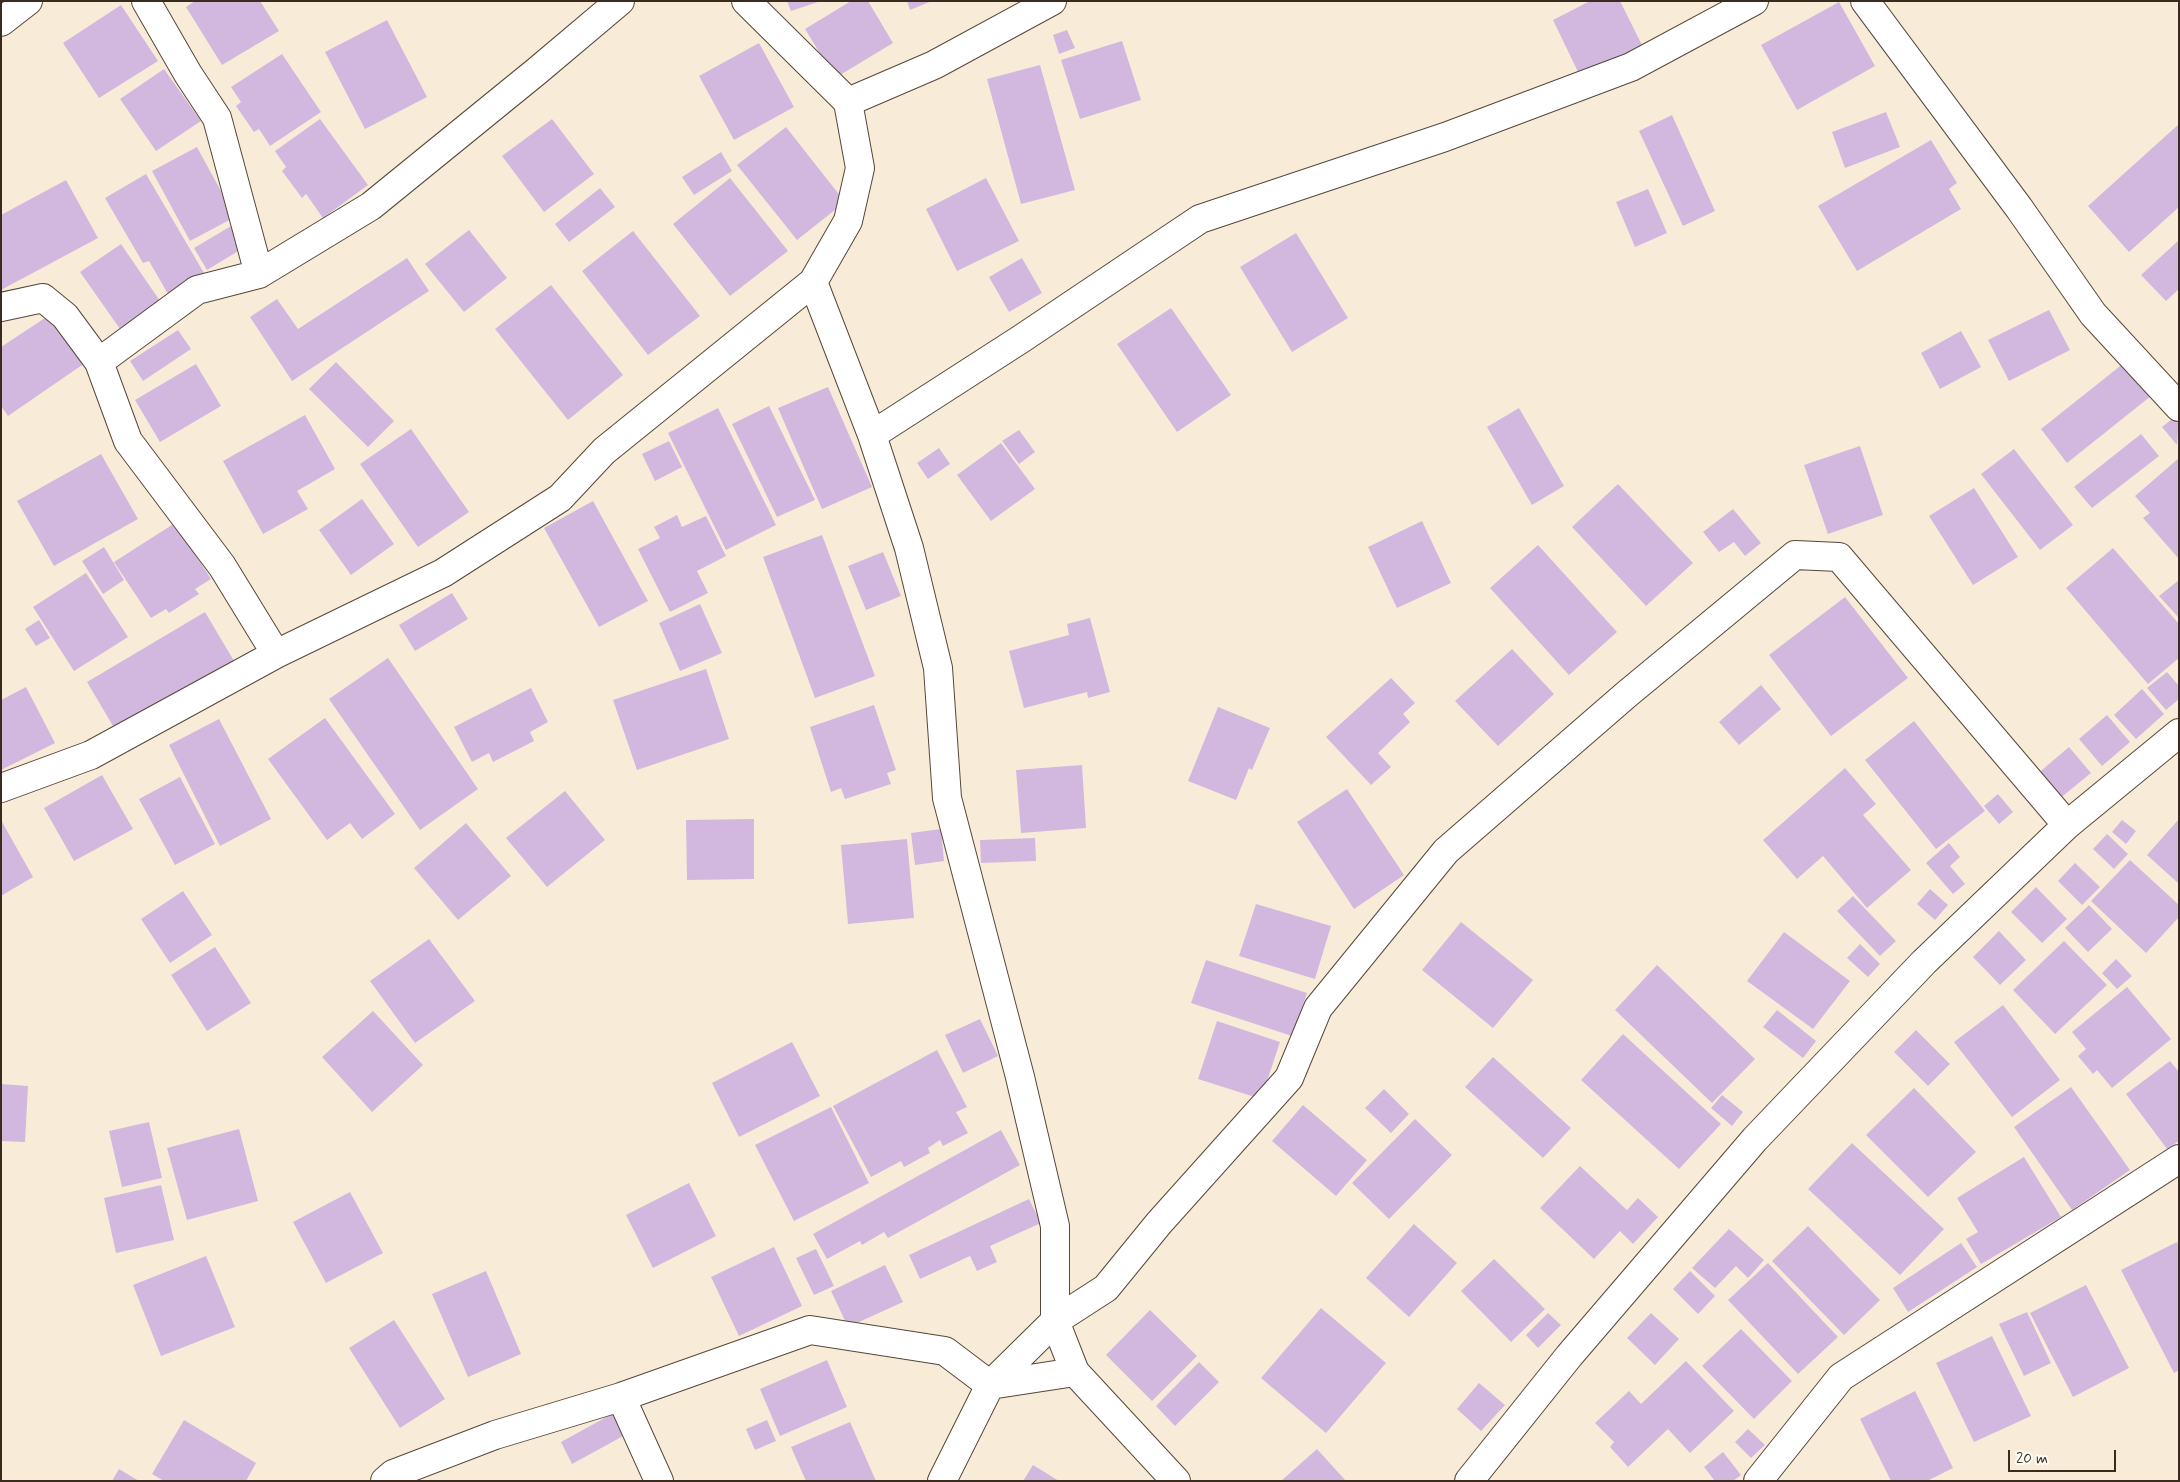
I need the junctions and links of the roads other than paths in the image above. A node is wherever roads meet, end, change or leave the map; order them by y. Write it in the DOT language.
graph roads {
  1 [pos="28,1"];
  2 [pos="146,1"];
  3 [pos="620,1"];
  4 [pos="746,1"];
  5 [pos="1052,1"];
  6 [pos="1754,1"];
  7 [pos="1865,1"];
  8 [pos="1,22"];
  9 [pos="848,102"];
  10 [pos="259,274"];
  11 [pos="813,282"];
  12 [pos="1,307"];
  13 [pos="99,362"];
  14 [pos="2179,407"];
  15 [pos="872,435"];
  16 [pos="276,654"];
  17 [pos="2179,732"];
  18 [pos="1,788"];
  19 [pos="2067,825"];
  20 [pos="2179,1159"];
  21 [pos="1055,1321"];
  22 [pos="1075,1372"];
  23 [pos="990,1385"];
  24 [pos="621,1397"];
  25 [pos="385,1481"];
  26 [pos="659,1481"];
  27 [pos="942,1481"];
  28 [pos="1176,1481"];
  29 [pos="1469,1481"];
  30 [pos="1758,1481"];
  1 -- 8 [label="street"];
  2 -- 10 [label="street"];
  3 -- 10 [label="street"];
  4 -- 9 [label="street"];
  5 -- 9 [label="street"];
  6 -- 15 [label="street"];
  7 -- 14 [label="street"];
  9 -- 11 [label="street"];
  10 -- 13 [label="street"];
  11 -- 15 [label="street"];
  11 -- 16 [label="street"];
  12 -- 13 [label="street"];
  13 -- 16 [label="street"];
  15 -- 21 [label="street"];
  16 -- 18 [label="street"];
  17 -- 19 [label="street"];
  19 -- 21 [label="street"];
  19 -- 29 [label="street"];
  20 -- 30 [label="street"];
  21 -- 22 [label="street"];
  21 -- 23 [label="street"];
  22 -- 23 [label="street"];
  22 -- 28 [label="street"];
  23 -- 24 [label="street"];
  23 -- 27 [label="street"];
  24 -- 25 [label="street"];
  24 -- 26 [label="street"];
}
